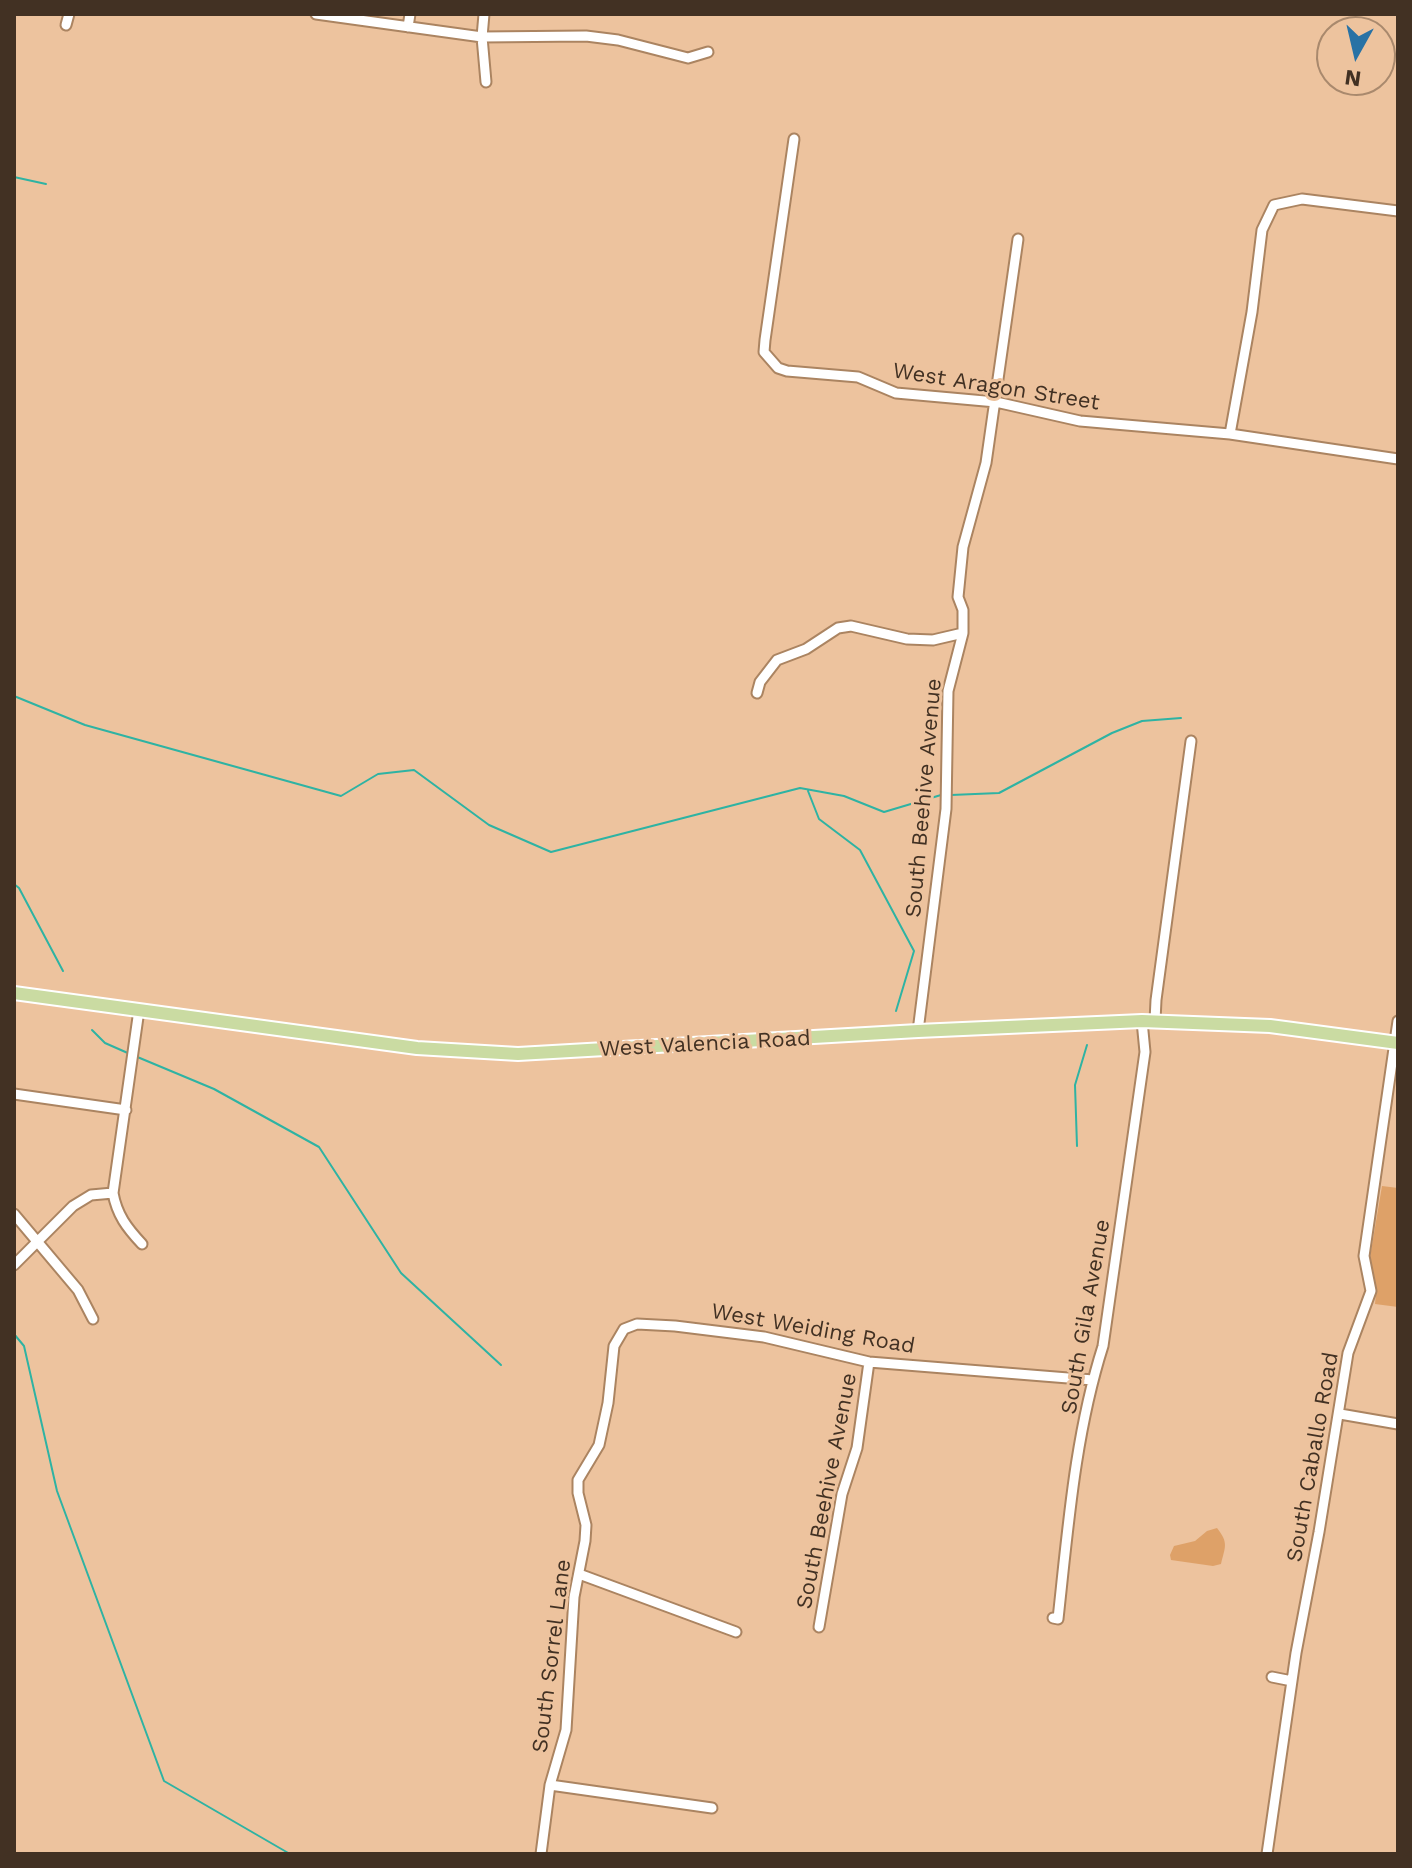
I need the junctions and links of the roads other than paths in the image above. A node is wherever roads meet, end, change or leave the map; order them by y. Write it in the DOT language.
graph roads {
  1 [pos="69,14"];
  2 [pos="316,14"];
  3 [pos="410,14"];
  4 [pos="484,14"];
  5 [pos="66,25"];
  6 [pos="408,27"];
  7 [pos="482,37"];
  8 [pos="708,52"];
  9 [pos="486,82"];
  10 [pos="794,139"];
  11 [pos="1398,211"];
  12 [pos="1018,239"];
  13 [pos="996,402"];
  14 [pos="1230,434"];
  15 [pos="1398,459"];
  16 [pos="963,633"];
  17 [pos="757,693"];
  18 [pos="1191,741"];
  19 [pos="14,993"];
  20 [pos="139,1010"];
  21 [pos="1149,1021"];
  22 [pos="1398,1021"];
  23 [pos="918,1031"];
  24 [pos="1397,1043"];
  25 [pos="14,1094"];
  26 [pos="126,1110"];
  27 [pos="113,1193"];
  28 [pos="14,1214"];
  29 [pos="38,1243"];
  30 [pos="142,1244"];
  31 [pos="14,1265"];
  32 [pos="93,1319"];
  33 [pos="624,1329"];
  34 [pos="869,1362"];
  35 [pos="1093,1380"];
  36 [pos="1340,1414"];
  37 [pos="1398,1424"];
  38 [pos="579,1574"];
  39 [pos="1056,1618"];
  40 [pos="819,1627"];
  41 [pos="736,1632"];
  42 [pos="1272,1677"];
  43 [pos="1292,1681"];
  44 [pos="550,1785"];
  45 [pos="712,1808"];
  46 [pos="541,1854"];
  47 [pos="1267,1854"];
  1 -- 5 [label="street"];
  2 -- 6 [label="street"];
  3 -- 6 [label="street"];
  4 -- 7 [label="street"];
  6 -- 7 [label="street"];
  7 -- 8 [label="street"];
  7 -- 9 [label="street"];
  10 -- 13 [label="street, West Aragon Street"];
  11 -- 14 [label="street"];
  12 -- 13 [label="street, South Beehive Avenue"];
  13 -- 14 [label="street, West Aragon Street"];
  13 -- 16 [label="street, South Beehive Avenue"];
  14 -- 15 [label="street, West Aragon Street"];
  16 -- 17 [label="street"];
  16 -- 23 [label="street, South Beehive Avenue"];
  18 -- 21 [label="street, South Gila Avenue"];
  19 -- 20 [label="main road, West Valencia Road"];
  20 -- 23 [label="main road, West Valencia Road"];
  20 -- 26 [label="street"];
  21 -- 23 [label="main road, West Valencia Road"];
  21 -- 24 [label="main road, West Valencia Road"];
  21 -- 35 [label="street, South Gila Avenue"];
  22 -- 24 [label="street, South Caballo Road"];
  24 -- 36 [label="street, South Caballo Road"];
  25 -- 26 [label="street"];
  26 -- 27 [label="street"];
  27 -- 29 [label="street"];
  27 -- 30 [label="street"];
  28 -- 29 [label="street"];
  29 -- 31 [label="street"];
  29 -- 32 [label="street"];
  33 -- 34 [label="street, West Weiding Road"];
  33 -- 38 [label="street, South Sorrel Lane"];
  34 -- 35 [label="street, West Weiding Road"];
  34 -- 40 [label="street, South Beehive Avenue"];
  35 -- 39 [label="street, South Gila Avenue"];
  36 -- 37 [label="street"];
  36 -- 43 [label="street, South Caballo Road"];
  38 -- 41 [label="street"];
  38 -- 44 [label="street, South Sorrel Lane"];
  42 -- 43 [label="street"];
  43 -- 47 [label="street, South Caballo Road"];
  44 -- 45 [label="street"];
  44 -- 46 [label="street, South Sorrel Lane"];
}
